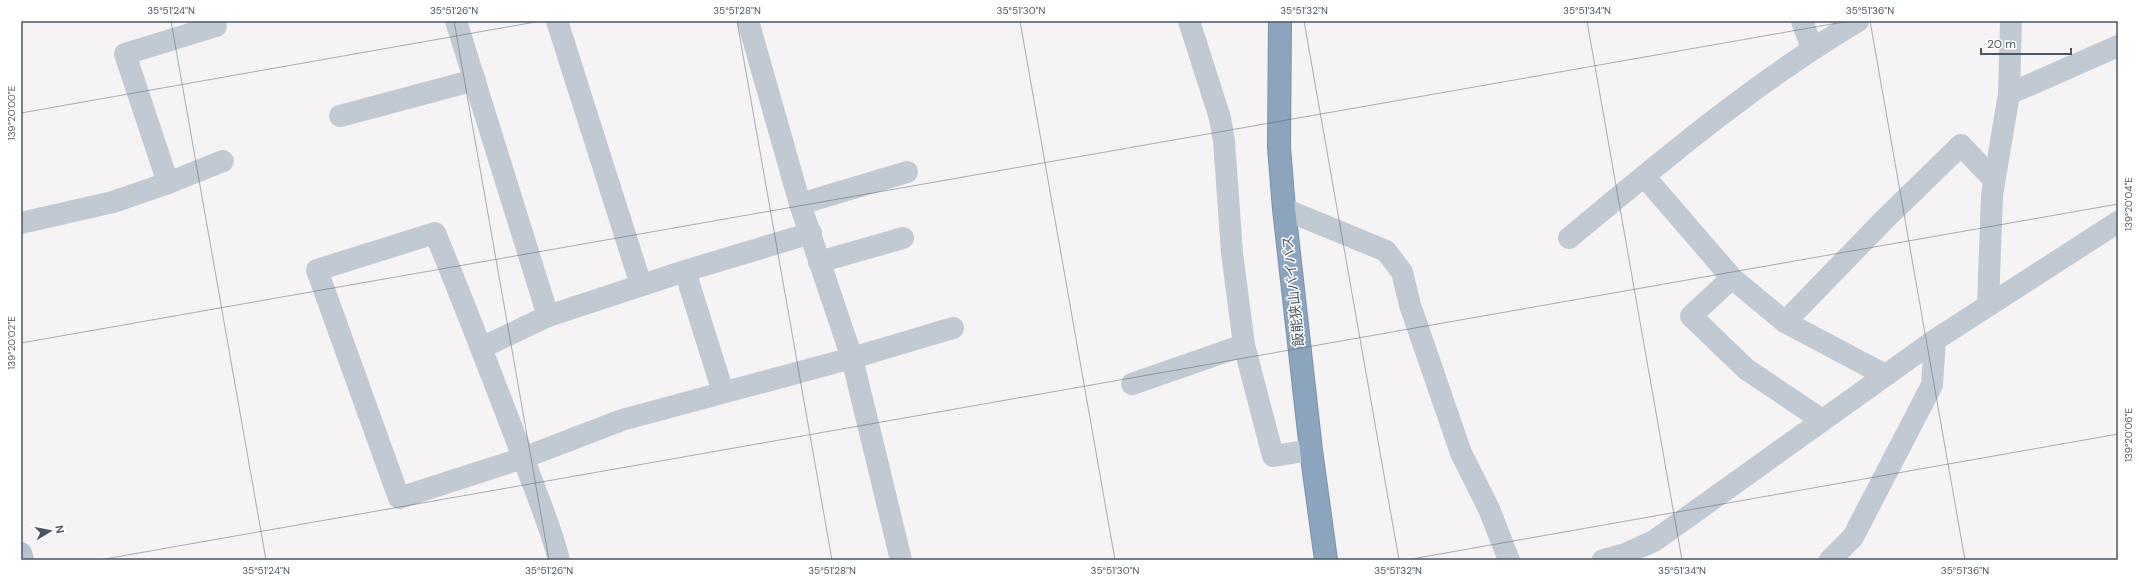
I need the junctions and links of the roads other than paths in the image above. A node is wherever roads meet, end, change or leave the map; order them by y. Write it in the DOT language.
graph roads {
  1 [pos="456,21"];
  2 [pos="557,21"];
  3 [pos="748,21"];
  4 [pos="1189,21"];
  5 [pos="1280,21"];
  6 [pos="1802,21"];
  7 [pos="1858,21"];
  8 [pos="2011,21"];
  9 [pos="216,26"];
  10 [pos="2118,46"];
  11 [pos="1812,48"];
  12 [pos="475,80"];
  13 [pos="2009,94"];
  14 [pos="340,116"];
  15 [pos="223,161"];
  16 [pos="907,172"];
  17 [pos="1644,176"];
  18 [pos="1994,180"];
  19 [pos="168,183"];
  20 [pos="800,204"];
  21 [pos="1284,209"];
  22 [pos="2118,222"];
  23 [pos="21,223"];
  24 [pos="810,233"];
  25 [pos="902,238"];
  26 [pos="1569,238"];
  27 [pos="819,262"];
  28 [pos="685,271"];
  29 [pos="1732,278"];
  30 [pos="641,285"];
  31 [pos="1988,306"];
  32 [pos="548,316"];
  33 [pos="1785,322"];
  34 [pos="953,328"];
  35 [pos="1935,340"];
  36 [pos="1244,344"];
  37 [pos="483,347"];
  38 [pos="852,358"];
  39 [pos="1885,375"];
  40 [pos="1132,384"];
  41 [pos="723,392"];
  42 [pos="1822,420"];
  43 [pos="1310,450"];
  44 [pos="523,458"];
  45 [pos="21,553"];
  46 [pos="1625,554"];
  47 [pos="23,560"];
  48 [pos="559,560"];
  49 [pos="901,560"];
  50 [pos="1326,560"];
  51 [pos="1509,560"];
  52 [pos="1603,560"];
  53 [pos="1646,560"];
  54 [pos="1830,560"];
  1 -- 12 [label="street"];
  2 -- 30 [label="street"];
  3 -- 20 [label="street"];
  4 -- 36 [label="street"];
  5 -- 21 [label="highway, 飯能狭山バイパス"];
  6 -- 11 [label="street"];
  7 -- 11 [label="street"];
  8 -- 13 [label="street"];
  9 -- 19 [label="street"];
  10 -- 13 [label="street"];
  11 -- 17 [label="street"];
  12 -- 14 [label="street"];
  12 -- 32 [label="street"];
  13 -- 18 [label="street"];
  15 -- 19 [label="street"];
  16 -- 20 [label="street"];
  17 -- 26 [label="street"];
  17 -- 29 [label="street"];
  18 -- 31 [label="street"];
  18 -- 33 [label="street"];
  19 -- 23 [label="street"];
  20 -- 24 [label="street"];
  21 -- 43 [label="highway, 飯能狭山バイパス"];
  21 -- 51 [label="street"];
  22 -- 31 [label="street"];
  24 -- 27 [label="street"];
  24 -- 28 [label="street"];
  25 -- 27 [label="street"];
  27 -- 38 [label="street"];
  28 -- 30 [label="street"];
  28 -- 41 [label="street"];
  29 -- 33 [label="street"];
  29 -- 42 [label="street"];
  30 -- 32 [label="street"];
  31 -- 35 [label="street"];
  32 -- 37 [label="street"];
  33 -- 39 [label="street"];
  34 -- 38 [label="street"];
  35 -- 39 [label="street"];
  35 -- 54 [label="street"];
  36 -- 40 [label="street"];
  36 -- 43 [label="street"];
  37 -- 44 [label="street"];
  37 -- 44 [label="street"];
  38 -- 41 [label="street"];
  38 -- 49 [label="street"];
  39 -- 42 [label="street"];
  41 -- 44 [label="street"];
  42 -- 46 [label="street"];
  43 -- 50 [label="highway, 飯能狭山バイパス"];
  44 -- 48 [label="street"];
  45 -- 47 [label="main road"];
  46 -- 52 [label="street"];
  46 -- 53 [label="street"];
}
